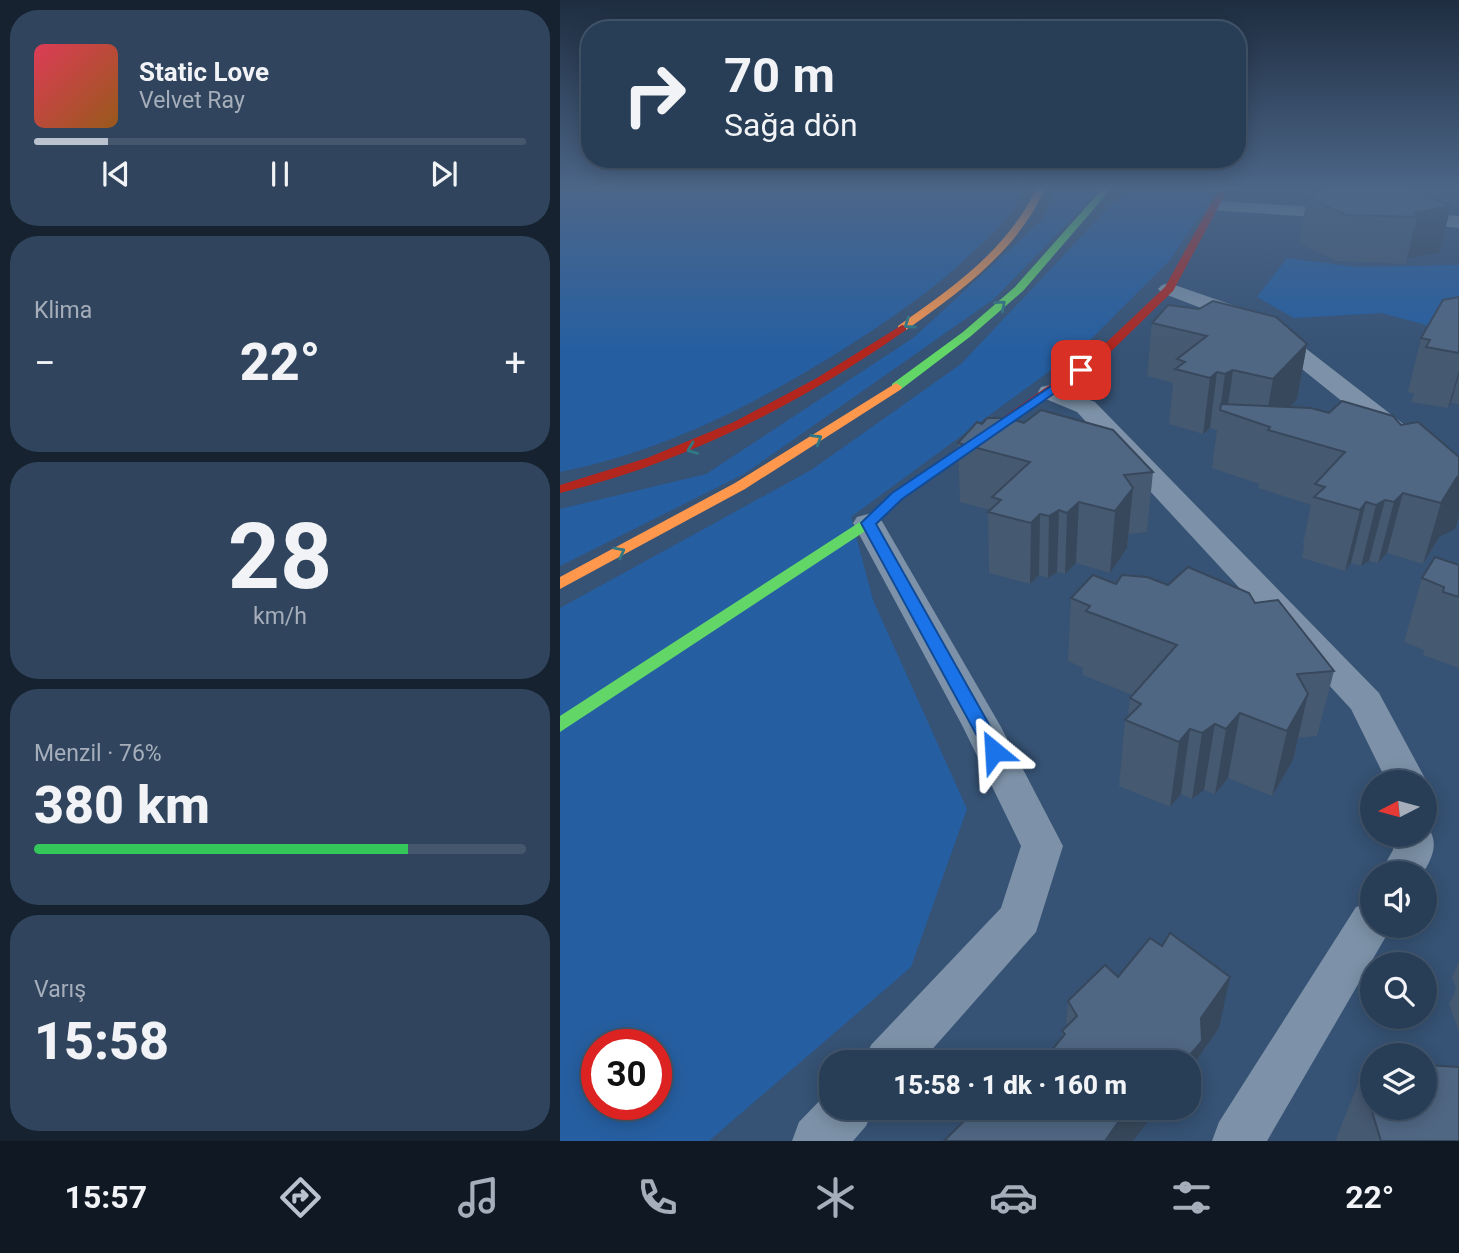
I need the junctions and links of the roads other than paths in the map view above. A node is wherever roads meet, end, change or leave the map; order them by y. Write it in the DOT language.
graph roads {
  1 [pos="1006,242"];
  2 [pos="1060,242"];
  3 [pos="1195,242"];
  4 [pos="1169,289"];
  5 [pos="1050,392"];
  6 [pos="1456,476"];
  7 [pos="560,489"];
  8 [pos="868,523"];
  9 [pos="560,584"];
  10 [pos="560,725"];
  11 [pos="1401,770"];
  12 [pos="1362,938"];
  13 [pos="900,1050"];
  14 [pos="837,1120"];
  15 [pos="818,1141"];
  16 [pos="1238,1141"];
  1 -- 7 [label="main road, one-way"];
  9 -- 2 [label="main road, one-way"];
  3 -- 4 [label="main road"];
  4 -- 5 [label="main road"];
  4 -- 6 [label="street"];
  5 -- 8 [label="main road"];
  5 -- 11 [label="street"];
  8 -- 10 [label="main road"];
  8 -- 13 [label="street"];
  12 -- 16 [label="street"];
  14 -- 15 [label="street"];
}
